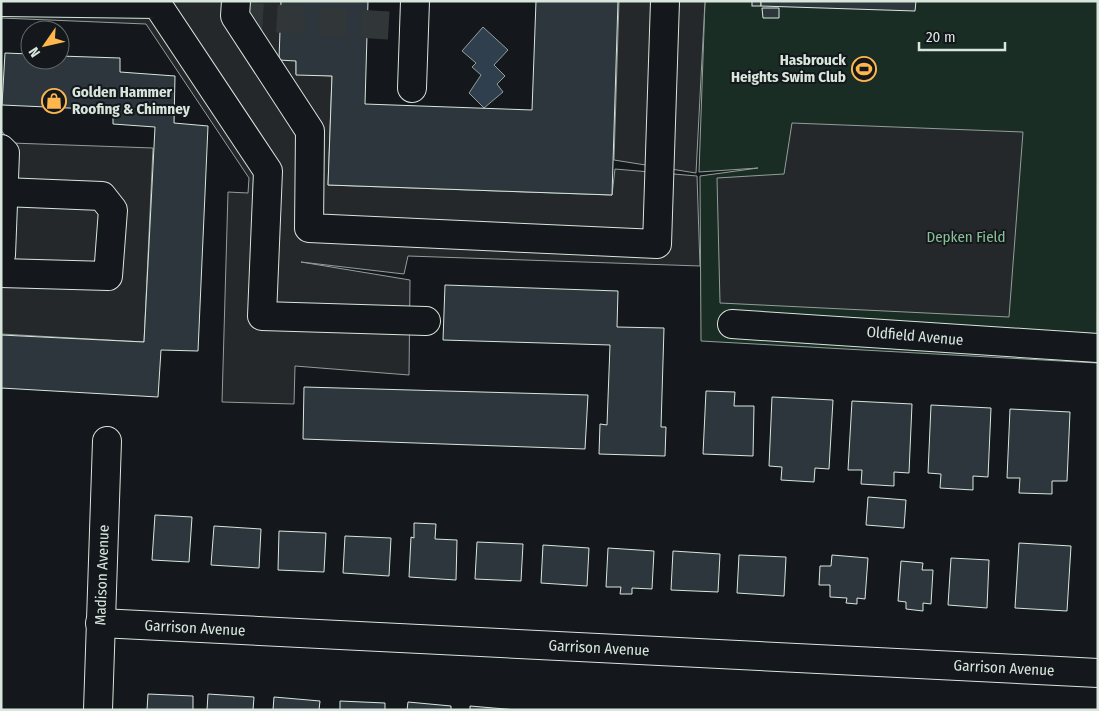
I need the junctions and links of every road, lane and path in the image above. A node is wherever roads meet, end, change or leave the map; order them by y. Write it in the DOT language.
graph roads {
  1 [pos="236,1"];
  2 [pos="414,1"];
  3 [pos="665,1"];
  4 [pos="1,2"];
  5 [pos="412,88"];
  6 [pos="1,149"];
  7 [pos="3,192"];
  8 [pos="309,228"];
  9 [pos="265,229"];
  10 [pos="1,255"];
  11 [pos="1,273"];
  12 [pos="426,321"];
  13 [pos="732,324"];
  14 [pos="1098,348"];
  15 [pos="106,441"];
  16 [pos="100,623"];
  17 [pos="1098,673"];
  18 [pos="98,710"];
  1 -- 8 [label="street"];
  2 -- 5 [label="street"];
  3 -- 8 [label="street"];
  4 -- 9 [label="street"];
  6 -- 7 [label="street"];
  7 -- 10 [label="street"];
  7 -- 11 [label="street"];
  8 -- 9 [label="street"];
  9 -- 12 [label="street"];
  13 -- 14 [label="street, Oldfield Avenue"];
  15 -- 16 [label="street, Madison Avenue"];
  16 -- 17 [label="street, Garrison Avenue"];
  16 -- 18 [label="street, Madison Avenue"];
}
